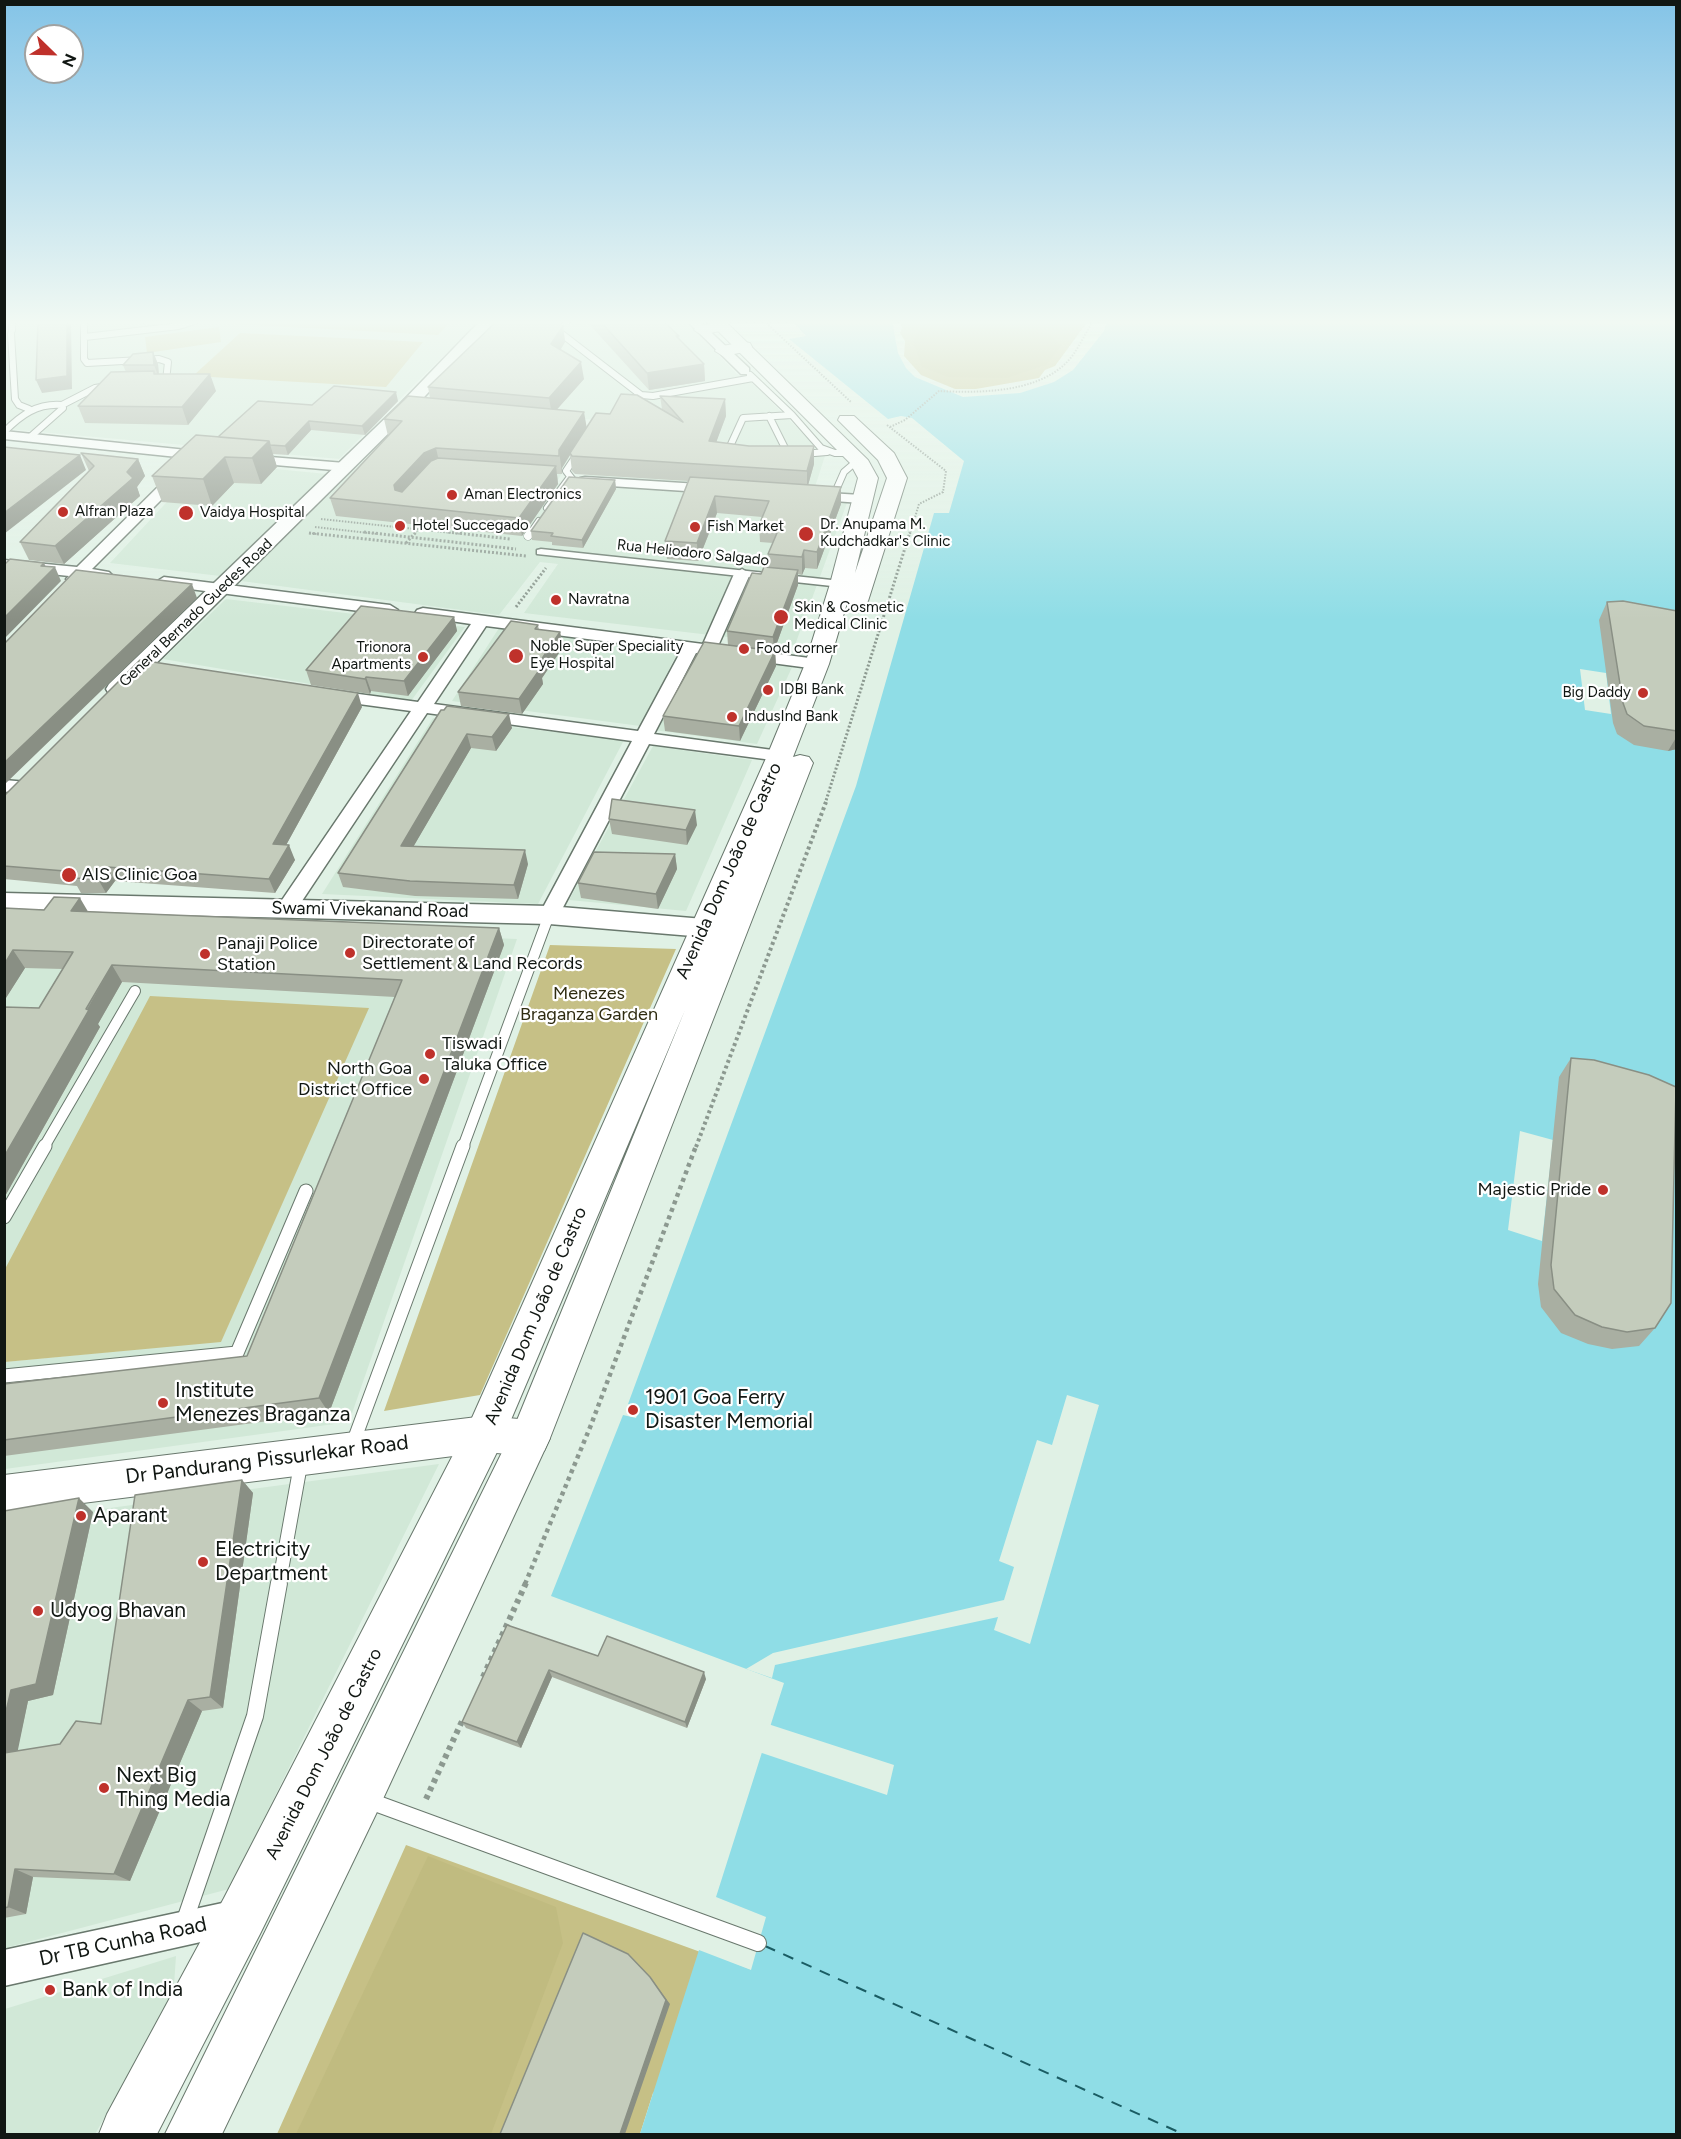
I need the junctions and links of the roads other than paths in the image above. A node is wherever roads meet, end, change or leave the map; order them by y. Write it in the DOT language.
graph roads {
  1 [pos="17,421"];
  2 [pos="48,421"];
  3 [pos="396,421"];
  4 [pos="742,421"];
  5 [pos="771,421"];
  6 [pos="798,421"];
  7 [pos="812,421"];
  8 [pos="840,421"];
  9 [pos="4,433"];
  10 [pos="28,438"];
  11 [pos="580,449"];
  12 [pos="827,452"];
  13 [pos="198,455"];
  14 [pos="789,456"];
  15 [pos="780,457"];
  16 [pos="740,458"];
  17 [pos="345,468"];
  18 [pos="859,472"];
  19 [pos="568,479"];
  20 [pos="733,491"];
  21 [pos="800,495"];
  22 [pos="528,536"];
  23 [pos="541,552"];
  24 [pos="6,566"];
  25 [pos="81,572"];
  26 [pos="742,573"];
  27 [pos="116,576"];
  28 [pos="150,581"];
  29 [pos="841,584"];
  30 [pos="66,588"];
  31 [pos="219,589"];
  32 [pos="482,620"];
  33 [pos="700,647"];
  34 [pos="816,664"];
  35 [pos="140,666"];
  36 [pos="163,669"];
  37 [pos="316,693"];
  38 [pos="100,706"];
  39 [pos="422,709"];
  40 [pos="642,736"];
  41 [pos="780,756"];
  42 [pos="37,770"];
  43 [pos="13,786"];
  44 [pos="4,803"];
  45 [pos="4,902"];
  46 [pos="287,909"];
  47 [pos="549,915"];
  48 [pos="720,928"];
  49 [pos="135,991"];
  50 [pos="306,1191"];
  51 [pos="4,1216"];
  52 [pos="4,1377"];
  53 [pos="485,1434"];
  54 [pos="530,1438"];
  55 [pos="351,1449"];
  56 [pos="302,1455"];
  57 [pos="4,1494"];
  58 [pos="359,1797"];
  59 [pos="242,1916"];
  60 [pos="182,1929"];
  61 [pos="758,1943"];
  62 [pos="4,1968"];
  63 [pos="127,2134"];
  64 [pos="193,2134"];
  1 -- 9 [label="lane"];
  2 -- 10 [label="lane"];
  3 -- 17 [label="street, General Bernado Guedes Road"];
  4 -- 16 [label="lane"];
  5 -- 14 [label="lane"];
  6 -- 12 [label="lane"];
  7 -- 18 [label="main road"];
  8 -- 18 [label="main road"];
  9 -- 10 [label="street"];
  10 -- 13 [label="street"];
  11 -- 19 [label="lane"];
  12 -- 14 [label="lane"];
  12 -- 18 [label="lane"];
  13 -- 17 [label="street"];
  13 -- 25 [label="street"];
  14 -- 15 [label="lane"];
  17 -- 31 [label="street, General Bernado Guedes Road"];
  18 -- 21 [label="street"];
  18 -- 29 [label="main road, Avenida Dom João de Castro"];
  18 -- 48 [label="main road, Avenida Dom João de Castro"];
  19 -- 20 [label="street"];
  19 -- 22 [label="lane"];
  23 -- 26 [label="street, Rua Heliodoro Salgado"];
  24 -- 25 [label="street"];
  25 -- 27 [label="street"];
  25 -- 30 [label="street"];
  26 -- 29 [label="street, Rua Heliodoro Salgado"];
  26 -- 33 [label="street"];
  28 -- 31 [label="street"];
  29 -- 34 [label="main road, Avenida Dom João de Castro"];
  31 -- 32 [label="street"];
  31 -- 35 [label="street, General Bernado Guedes Road"];
  32 -- 33 [label="street"];
  32 -- 39 [label="street"];
  33 -- 34 [label="street"];
  33 -- 40 [label="street"];
  34 -- 41 [label="main road, Avenida Dom João de Castro"];
  35 -- 36 [label="street"];
  35 -- 38 [label="street, General Bernado Guedes Road"];
  37 -- 39 [label="street"];
  39 -- 40 [label="street"];
  39 -- 46 [label="street"];
  40 -- 41 [label="street"];
  40 -- 47 [label="street"];
  41 -- 48 [label="main road, Avenida Dom João de Castro"];
  42 -- 43 [label="street"];
  43 -- 44 [label="street"];
  45 -- 46 [label="street, Swami Vivekanand Road"];
  46 -- 47 [label="street, Swami Vivekanand Road"];
  47 -- 48 [label="street, Swami Vivekanand Road"];
  47 -- 55 [label="lane"];
  48 -- 53 [label="main road, Avenida Dom João de Castro"];
  48 -- 54 [label="main road, Avenida Dom João de Castro"];
  49 -- 51 [label="lane"];
  50 -- 52 [label="lane"];
  53 -- 54 [label="main road, Dr Pandurang Pissurlekar Road"];
  53 -- 55 [label="main road, Dr Pandurang Pissurlekar Road"];
  53 -- 59 [label="main road, Avenida Dom João de Castro"];
  54 -- 58 [label="main road, Avenida Dom João de Castro"];
  55 -- 56 [label="main road, Dr Pandurang Pissurlekar Road"];
  56 -- 57 [label="main road, Dr Pandurang Pissurlekar Road"];
  56 -- 60 [label="lane"];
  58 -- 61 [label="lane"];
  58 -- 64 [label="main road, Avenida Dom João de Castro"];
  59 -- 60 [label="street, Dr TB Cunha Road"];
  59 -- 63 [label="main road, Avenida Dom João de Castro"];
  60 -- 62 [label="street, Dr TB Cunha Road"];
}
